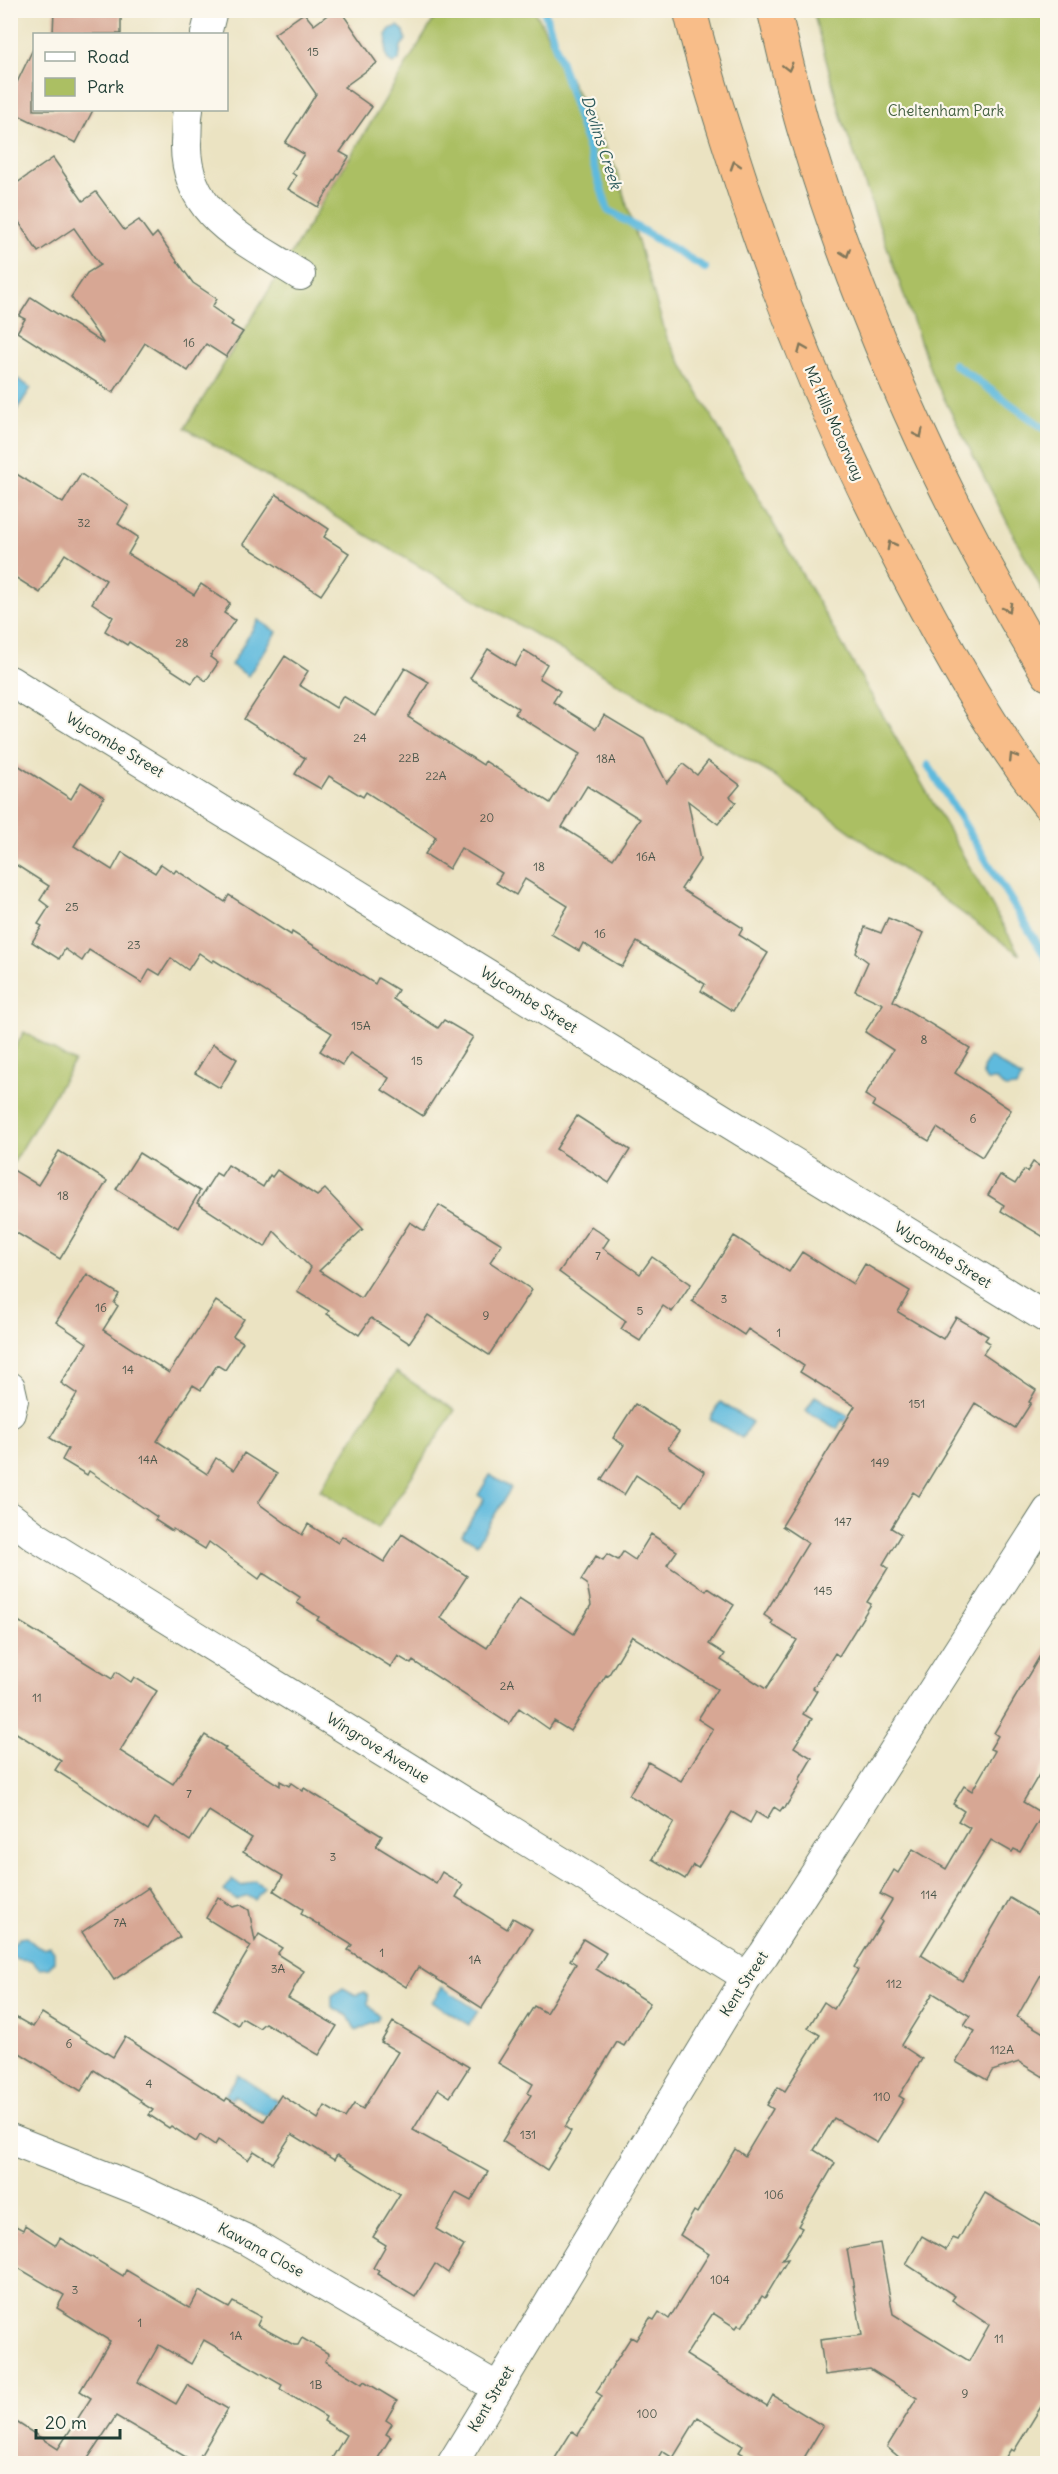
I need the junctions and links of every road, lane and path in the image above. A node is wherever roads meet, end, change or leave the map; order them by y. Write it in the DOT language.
graph roads {
  1 [pos="212,10"];
  2 [pos="690,10"];
  3 [pos="774,10"];
  4 [pos="206,33"];
  5 [pos="188,111"];
  6 [pos="300,275"];
  7 [pos="1047,293"];
  8 [pos="1047,298"];
  9 [pos="1047,674"];
  10 [pos="10,681"];
  11 [pos="1047,804"];
  12 [pos="1047,1319"];
  13 [pos="10,1387"];
  14 [pos="10,1413"];
  15 [pos="1047,1511"];
  16 [pos="10,1517"];
  17 [pos="747,1977"];
  18 [pos="10,2139"];
  19 [pos="498,2388"];
  20 [pos="452,2463"];
  1 -- 4 [label="street"];
  11 -- 2 [label="highway, M2 Hills Motorway, one-way"];
  3 -- 9 [label="highway, one-way"];
  5 -- 6 [label="street"];
  7 -- 8 [label="path"];
  10 -- 12 [label="street, Wycombe Street"];
  13 -- 14 [label="street"];
  15 -- 17 [label="street, Kent Street"];
  16 -- 17 [label="street, Wingrove Avenue"];
  17 -- 19 [label="street, Kent Street"];
  18 -- 19 [label="street, Kawana Close"];
  19 -- 20 [label="street, Kent Street"];
}
